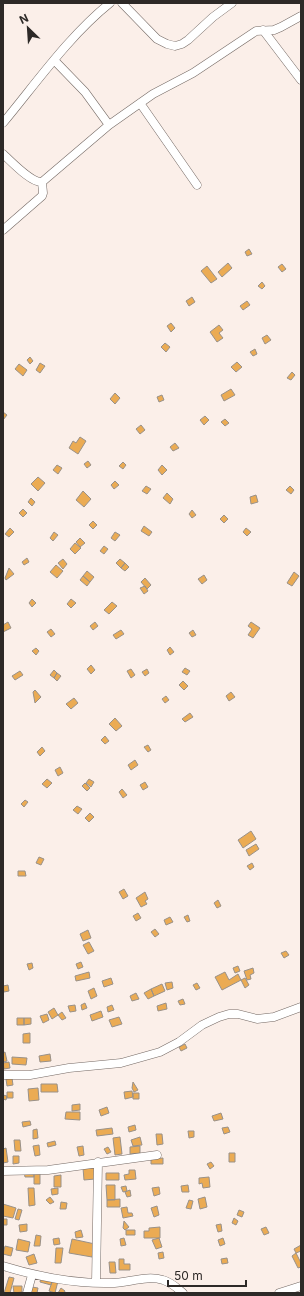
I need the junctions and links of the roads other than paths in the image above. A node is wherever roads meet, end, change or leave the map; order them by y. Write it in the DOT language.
graph roads {
  1 [pos="122,3"];
  2 [pos="232,3"];
  3 [pos="107,4"];
  4 [pos="301,16"];
  5 [pos="263,30"];
  6 [pos="54,60"];
  7 [pos="301,80"];
  8 [pos="140,103"];
  9 [pos="3,123"];
  10 [pos="109,125"];
  11 [pos="3,154"];
  12 [pos="42,182"];
  13 [pos="197,185"];
  14 [pos="3,230"];
  15 [pos="301,1007"];
  16 [pos="3,1075"];
  17 [pos="157,1155"];
  18 [pos="98,1162"];
  19 [pos="3,1171"];
  20 [pos="3,1266"];
  21 [pos="32,1275"];
  22 [pos="96,1283"];
  23 [pos="301,1286"];
  24 [pos="27,1293"];
  25 [pos="183,1293"];
  26 [pos="279,1293"];
  1 -- 2 [label="street"];
  3 -- 6 [label="street"];
  4 -- 5 [label="street"];
  5 -- 7 [label="street"];
  5 -- 8 [label="street"];
  6 -- 9 [label="street"];
  6 -- 10 [label="street"];
  8 -- 10 [label="street"];
  8 -- 13 [label="street"];
  10 -- 12 [label="street"];
  11 -- 12 [label="street"];
  12 -- 14 [label="street"];
  15 -- 16 [label="street"];
  17 -- 18 [label="street"];
  18 -- 19 [label="street"];
  18 -- 22 [label="street"];
  20 -- 21 [label="street"];
  21 -- 22 [label="street"];
  21 -- 24 [label="street"];
  22 -- 25 [label="street"];
  23 -- 26 [label="street"];
}
